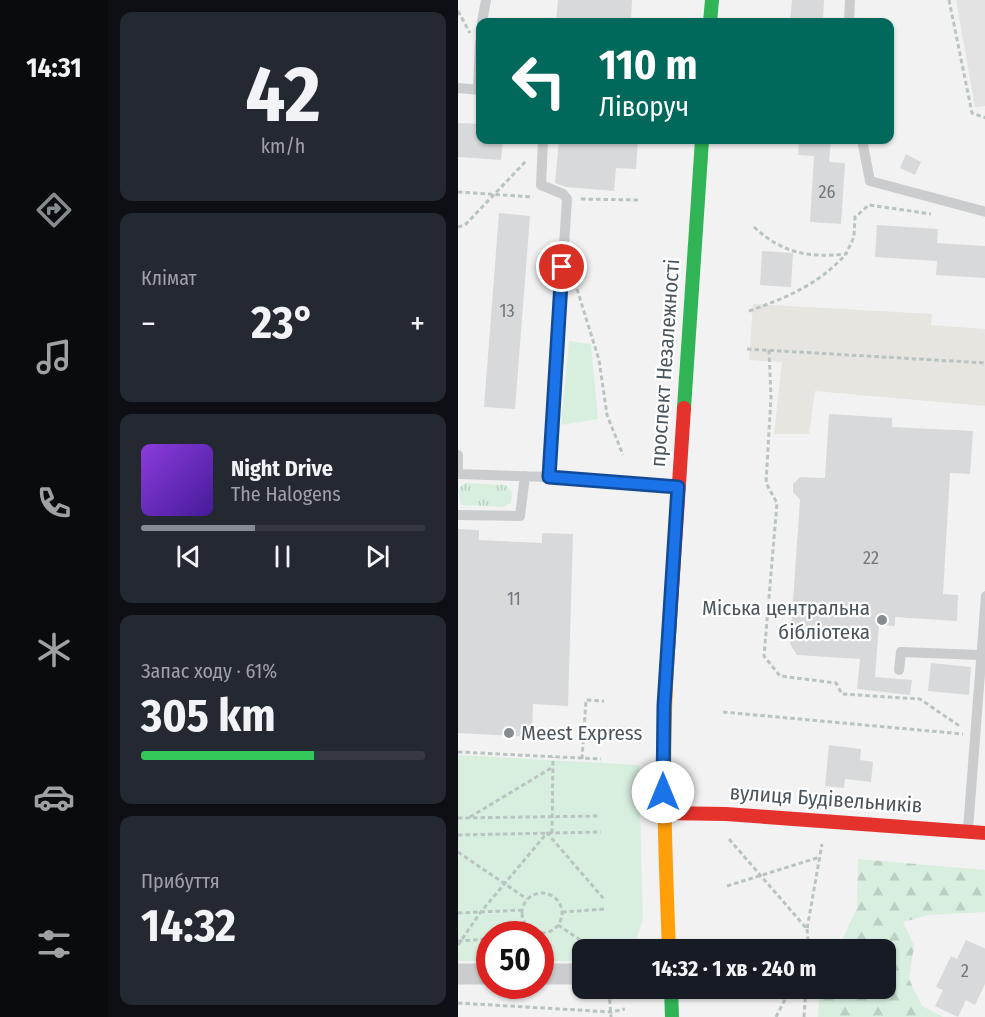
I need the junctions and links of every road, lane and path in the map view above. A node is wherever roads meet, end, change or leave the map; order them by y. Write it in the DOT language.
graph roads {
  1 [pos="486,0"];
  2 [pos="712,0"];
  3 [pos="850,0"];
  4 [pos="949,0"];
  5 [pos="483,18"];
  6 [pos="710,18"];
  7 [pos="849,18"];
  8 [pos="458,88"];
  9 [pos="476,90"];
  10 [pos="986,118"];
  11 [pos="540,144"];
  12 [pos="543,144"];
  13 [pos="702,144"];
  14 [pos="863,144"];
  15 [pos="986,212"];
  16 [pos="939,214"];
  17 [pos="458,227"];
  18 [pos="754,227"];
  19 [pos="846,254"];
  20 [pos="575,282"];
  21 [pos="749,311"];
  22 [pos="747,349"];
  23 [pos="768,350"];
  24 [pos="986,363"];
  25 [pos="458,455"];
  26 [pos="623,455"];
  27 [pos="458,474"];
  28 [pos="526,476"];
  29 [pos="549,477"];
  30 [pos="678,487"];
  31 [pos="458,514"];
  32 [pos="986,596"];
  33 [pos="980,655"];
  34 [pos="899,670"];
  35 [pos="604,701"];
  36 [pos="723,712"];
  37 [pos="974,735"];
  38 [pos="458,752"];
  39 [pos="553,757"];
  40 [pos="582,759"];
  41 [pos="601,759"];
  42 [pos="553,767"];
  43 [pos="663,813"];
  44 [pos="600,816"];
  45 [pos="458,818"];
  46 [pos="468,818"];
  47 [pos="553,818"];
  48 [pos="968,830"];
  49 [pos="601,832"];
  50 [pos="986,832"];
  51 [pos="547,833"];
  52 [pos="552,833"];
  53 [pos="458,835"];
  54 [pos="726,835"];
  55 [pos="822,842"];
  56 [pos="458,852"];
  57 [pos="820,858"];
  58 [pos="759,877"];
  59 [pos="505,884"];
  60 [pos="727,886"];
  61 [pos="527,899"];
  62 [pos="604,899"];
  63 [pos="605,909"];
  64 [pos="522,910"];
  65 [pos="562,912"];
  66 [pos="458,913"];
  67 [pos="480,913"];
  68 [pos="525,921"];
  69 [pos="558,925"];
  70 [pos="554,928"];
  71 [pos="807,929"];
  72 [pos="579,939"];
  73 [pos="669,939"];
  74 [pos="808,939"];
  75 [pos="476,940"];
  76 [pos="459,942"];
  77 [pos="458,974"];
  78 [pos="476,974"];
  79 [pos="554,974"];
  80 [pos="572,974"];
  81 [pos="610,999"];
  82 [pos="671,999"];
  83 [pos="785,999"];
  84 [pos="805,999"];
  85 [pos="458,1003"];
  86 [pos="625,1009"];
  87 [pos="611,1012"];
  88 [pos="611,1017"];
  89 [pos="672,1017"];
  90 [pos="776,1017"];
  91 [pos="804,1017"];
  1 -- 5 [label="lane"];
  2 -- 6 [label="main road"];
  3 -- 7 [label="lane"];
  4 -- 10 [label="path"];
  8 -- 9 [label="lane"];
  11 -- 17 [label="path"];
  12 -- 29 [label="lane"];
  13 -- 30 [label="main road, проспект Незалежності"];
  14 -- 15 [label="lane"];
  16 -- 19 [label="path"];
  18 -- 19 [label="path"];
  19 -- 21 [label="path"];
  20 -- 26 [label="path"];
  22 -- 23 [label="path"];
  23 -- 24 [label="path"];
  23 -- 37 [label="path"];
  25 -- 27 [label="lane"];
  27 -- 28 [label="lane"];
  28 -- 29 [label="lane"];
  28 -- 31 [label="lane"];
  29 -- 30 [label="lane"];
  30 -- 43 [label="main road, проспект Незалежності"];
  32 -- 33 [label="lane"];
  33 -- 34 [label="lane"];
  33 -- 37 [label="lane"];
  35 -- 40 [label="path"];
  36 -- 37 [label="path"];
  37 -- 48 [label="lane"];
  38 -- 39 [label="path"];
  39 -- 40 [label="path"];
  39 -- 42 [label="path"];
  40 -- 41 [label="path"];
  42 -- 46 [label="path"];
  42 -- 47 [label="path"];
  43 -- 48 [label="main road, вулиця Будівельників"];
  43 -- 73 [label="main road, проспект Незалежності"];
  44 -- 47 [label="path"];
  45 -- 46 [label="path"];
  46 -- 47 [label="path"];
  47 -- 52 [label="path"];
  48 -- 50 [label="main road, вулиця Будівельників"];
  49 -- 52 [label="path"];
  51 -- 52 [label="path"];
  51 -- 53 [label="path"];
  51 -- 59 [label="path"];
  51 -- 62 [label="path"];
  54 -- 58 [label="path"];
  55 -- 57 [label="path"];
  56 -- 59 [label="path"];
  57 -- 58 [label="path"];
  57 -- 71 [label="path"];
  58 -- 60 [label="path"];
  58 -- 71 [label="path"];
  59 -- 61 [label="path"];
  59 -- 67 [label="path"];
  61 -- 64 [label="path"];
  61 -- 65 [label="path"];
  63 -- 65 [label="path"];
  64 -- 67 [label="path"];
  64 -- 68 [label="path"];
  65 -- 69 [label="path"];
  66 -- 67 [label="path"];
  67 -- 76 [label="path"];
  69 -- 70 [label="path"];
  69 -- 72 [label="path"];
  71 -- 74 [label="path"];
  75 -- 76 [label="path"];
  77 -- 78 [label="street"];
  79 -- 80 [label="street"];
  81 -- 87 [label="path"];
  82 -- 89 [label="main road"];
  83 -- 90 [label="path"];
  84 -- 91 [label="path"];
  85 -- 87 [label="path"];
  86 -- 87 [label="path"];
  87 -- 88 [label="path"];
}
